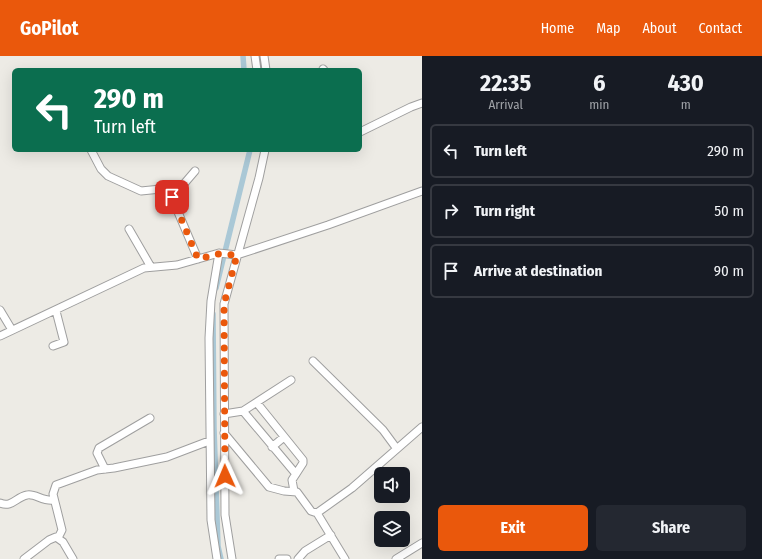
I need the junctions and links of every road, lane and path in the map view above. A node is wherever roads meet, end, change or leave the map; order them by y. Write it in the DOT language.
graph roads {
  1 [pos="255,56"];
  2 [pos="264,56"];
  3 [pos="257,68"];
  4 [pos="266,68"];
  5 [pos="422,103"];
  6 [pos="362,131"];
  7 [pos="92,152"];
  8 [pos="265,152"];
  9 [pos="194,172"];
  10 [pos="165,189"];
  11 [pos="422,191"];
  12 [pos="129,229"];
  13 [pos="221,253"];
  14 [pos="235,255"];
  15 [pos="198,259"];
  16 [pos="151,267"];
  17 [pos="0,310"];
  18 [pos="56,311"];
  19 [pos="12,330"];
  20 [pos="0,336"];
  21 [pos="53,346"];
  22 [pos="313,361"];
  23 [pos="291,380"];
  24 [pos="257,403"];
  25 [pos="243,411"];
  26 [pos="224,414"];
  27 [pos="150,418"];
  28 [pos="422,427"];
  29 [pos="224,433"];
  30 [pos="284,437"];
  31 [pos="209,441"];
  32 [pos="272,447"];
  33 [pos="397,449"];
  34 [pos="105,469"];
  35 [pos="296,474"];
  36 [pos="294,491"];
  37 [pos="54,500"];
  38 [pos="0,503"];
  39 [pos="317,513"];
  40 [pos="331,534"];
  41 [pos="58,538"];
  42 [pos="422,543"];
  43 [pos="300,558"];
  44 [pos="24,559"];
  45 [pos="73,559"];
  46 [pos="217,559"];
  47 [pos="232,559"];
  48 [pos="279,559"];
  49 [pos="287,559"];
  50 [pos="346,559"];
  51 [pos="396,559"];
  1 -- 3 [label="street"];
  2 -- 4 [label="street"];
  5 -- 6 [label="street"];
  7 -- 10 [label="street"];
  8 -- 14 [label="street"];
  9 -- 10 [label="street"];
  10 -- 15 [label="street"];
  11 -- 14 [label="street"];
  12 -- 16 [label="street"];
  13 -- 14 [label="street"];
  13 -- 15 [label="street"];
  13 -- 31 [label="street"];
  14 -- 26 [label="street"];
  15 -- 16 [label="street"];
  16 -- 18 [label="street"];
  17 -- 19 [label="street"];
  18 -- 19 [label="street"];
  18 -- 21 [label="street"];
  19 -- 20 [label="street"];
  22 -- 33 [label="street"];
  23 -- 24 [label="street"];
  24 -- 25 [label="street"];
  24 -- 30 [label="street"];
  25 -- 26 [label="street"];
  25 -- 32 [label="street"];
  26 -- 29 [label="street"];
  27 -- 34 [label="street"];
  28 -- 33 [label="street"];
  29 -- 36 [label="street"];
  29 -- 47 [label="street"];
  30 -- 32 [label="street"];
  30 -- 35 [label="street"];
  31 -- 34 [label="street"];
  31 -- 46 [label="street"];
  32 -- 35 [label="street"];
  33 -- 39 [label="street"];
  34 -- 37 [label="street"];
  35 -- 36 [label="street"];
  36 -- 39 [label="street"];
  37 -- 38 [label="street"];
  37 -- 41 [label="street"];
  39 -- 40 [label="street"];
  40 -- 43 [label="street"];
  40 -- 50 [label="street"];
  41 -- 44 [label="street"];
  41 -- 45 [label="street"];
  42 -- 51 [label="street"];
  48 -- 49 [label="street"];
}
